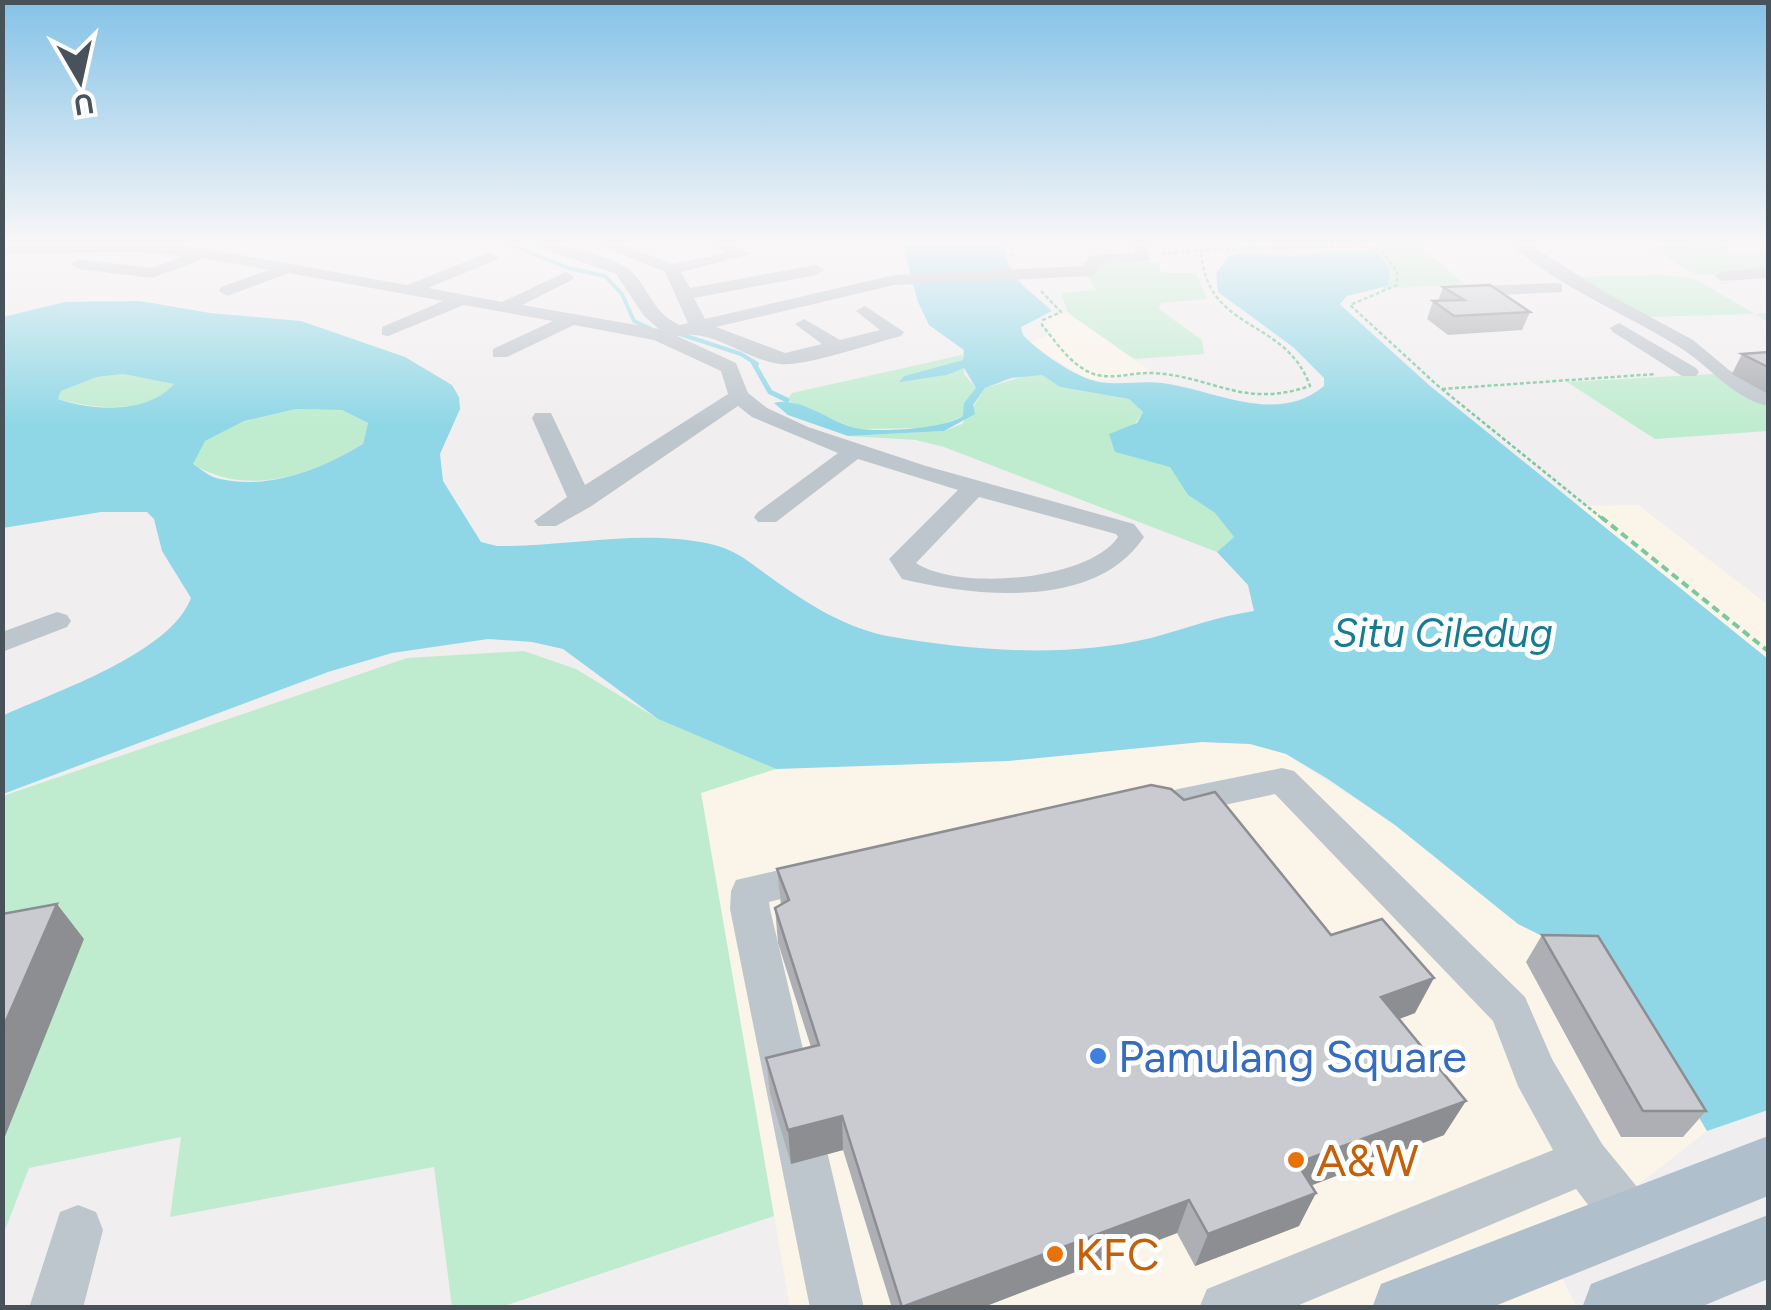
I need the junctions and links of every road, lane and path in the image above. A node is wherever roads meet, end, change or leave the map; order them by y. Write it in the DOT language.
graph roads {
  1 [pos="454,303"];
  2 [pos="485,303"];
  3 [pos="512,303"];
  4 [pos="642,303"];
  5 [pos="690,303"];
  6 [pos="798,303"];
  7 [pos="1051,303"];
  8 [pos="1222,303"];
  9 [pos="1352,303"];
  10 [pos="1580,303"];
  11 [pos="1612,303"];
  12 [pos="504,307"];
  13 [pos="865,312"];
  14 [pos="572,319"];
  15 [pos="804,324"];
  16 [pos="699,326"];
  17 [pos="388,330"];
  18 [pos="667,332"];
  19 [pos="838,347"];
  20 [pos="500,353"];
  21 [pos="1753,368"];
  22 [pos="1721,370"];
  23 [pos="1689,372"];
  24 [pos="1665,373"];
  25 [pos="1442,389"];
  26 [pos="739,396"];
  27 [pos="1768,400"];
  28 [pos="543,418"];
  29 [pos="854,452"];
  30 [pos="976,486"];
  31 [pos="581,502"];
  32 [pos="767,516"];
  33 [pos="547,522"];
  34 [pos="58,622"];
  35 [pos="2,643"];
  36 [pos="1768,651"];
  37 [pos="1149,808"];
  38 [pos="864,867"];
  39 [pos="1585,1161"];
  40 [pos="1768,1166"];
  41 [pos="1630,1217"];
  42 [pos="78,1230"];
  43 [pos="1768,1247"];
  44 [pos="56,1308"];
  45 [pos="837,1308"];
  46 [pos="1226,1308"];
  47 [pos="1404,1308"];
  48 [pos="1615,1308"];
  1 -- 17 [label="street"];
  2 -- 12 [label="street"];
  3 -- 12 [label="street"];
  4 -- 18 [label="street"];
  5 -- 16 [label="street"];
  6 -- 16 [label="street"];
  7 -- 8 [label="path"];
  9 -- 25 [label="path"];
  10 -- 23 [label="street"];
  11 -- 22 [label="street"];
  12 -- 14 [label="street"];
  13 -- 19 [label="street"];
  14 -- 18 [label="street"];
  14 -- 20 [label="street"];
  15 -- 19 [label="street"];
  16 -- 18 [label="street"];
  16 -- 19 [label="street"];
  18 -- 26 [label="street"];
  21 -- 22 [label="street"];
  22 -- 23 [label="street"];
  22 -- 27 [label="street"];
  23 -- 24 [label="street"];
  24 -- 25 [label="path"];
  25 -- 36 [label="path"];
  26 -- 29 [label="street"];
  26 -- 31 [label="street"];
  28 -- 31 [label="street"];
  29 -- 30 [label="street"];
  29 -- 32 [label="street"];
  30 -- 30 [label="street"];
  31 -- 33 [label="street"];
  34 -- 35 [label="street"];
  37 -- 39 [label="street"];
  38 -- 45 [label="street"];
  39 -- 41 [label="street"];
  39 -- 46 [label="street"];
  40 -- 41 [label="main road"];
  41 -- 47 [label="main road"];
  42 -- 44 [label="street"];
  43 -- 48 [label="main road"];
}
